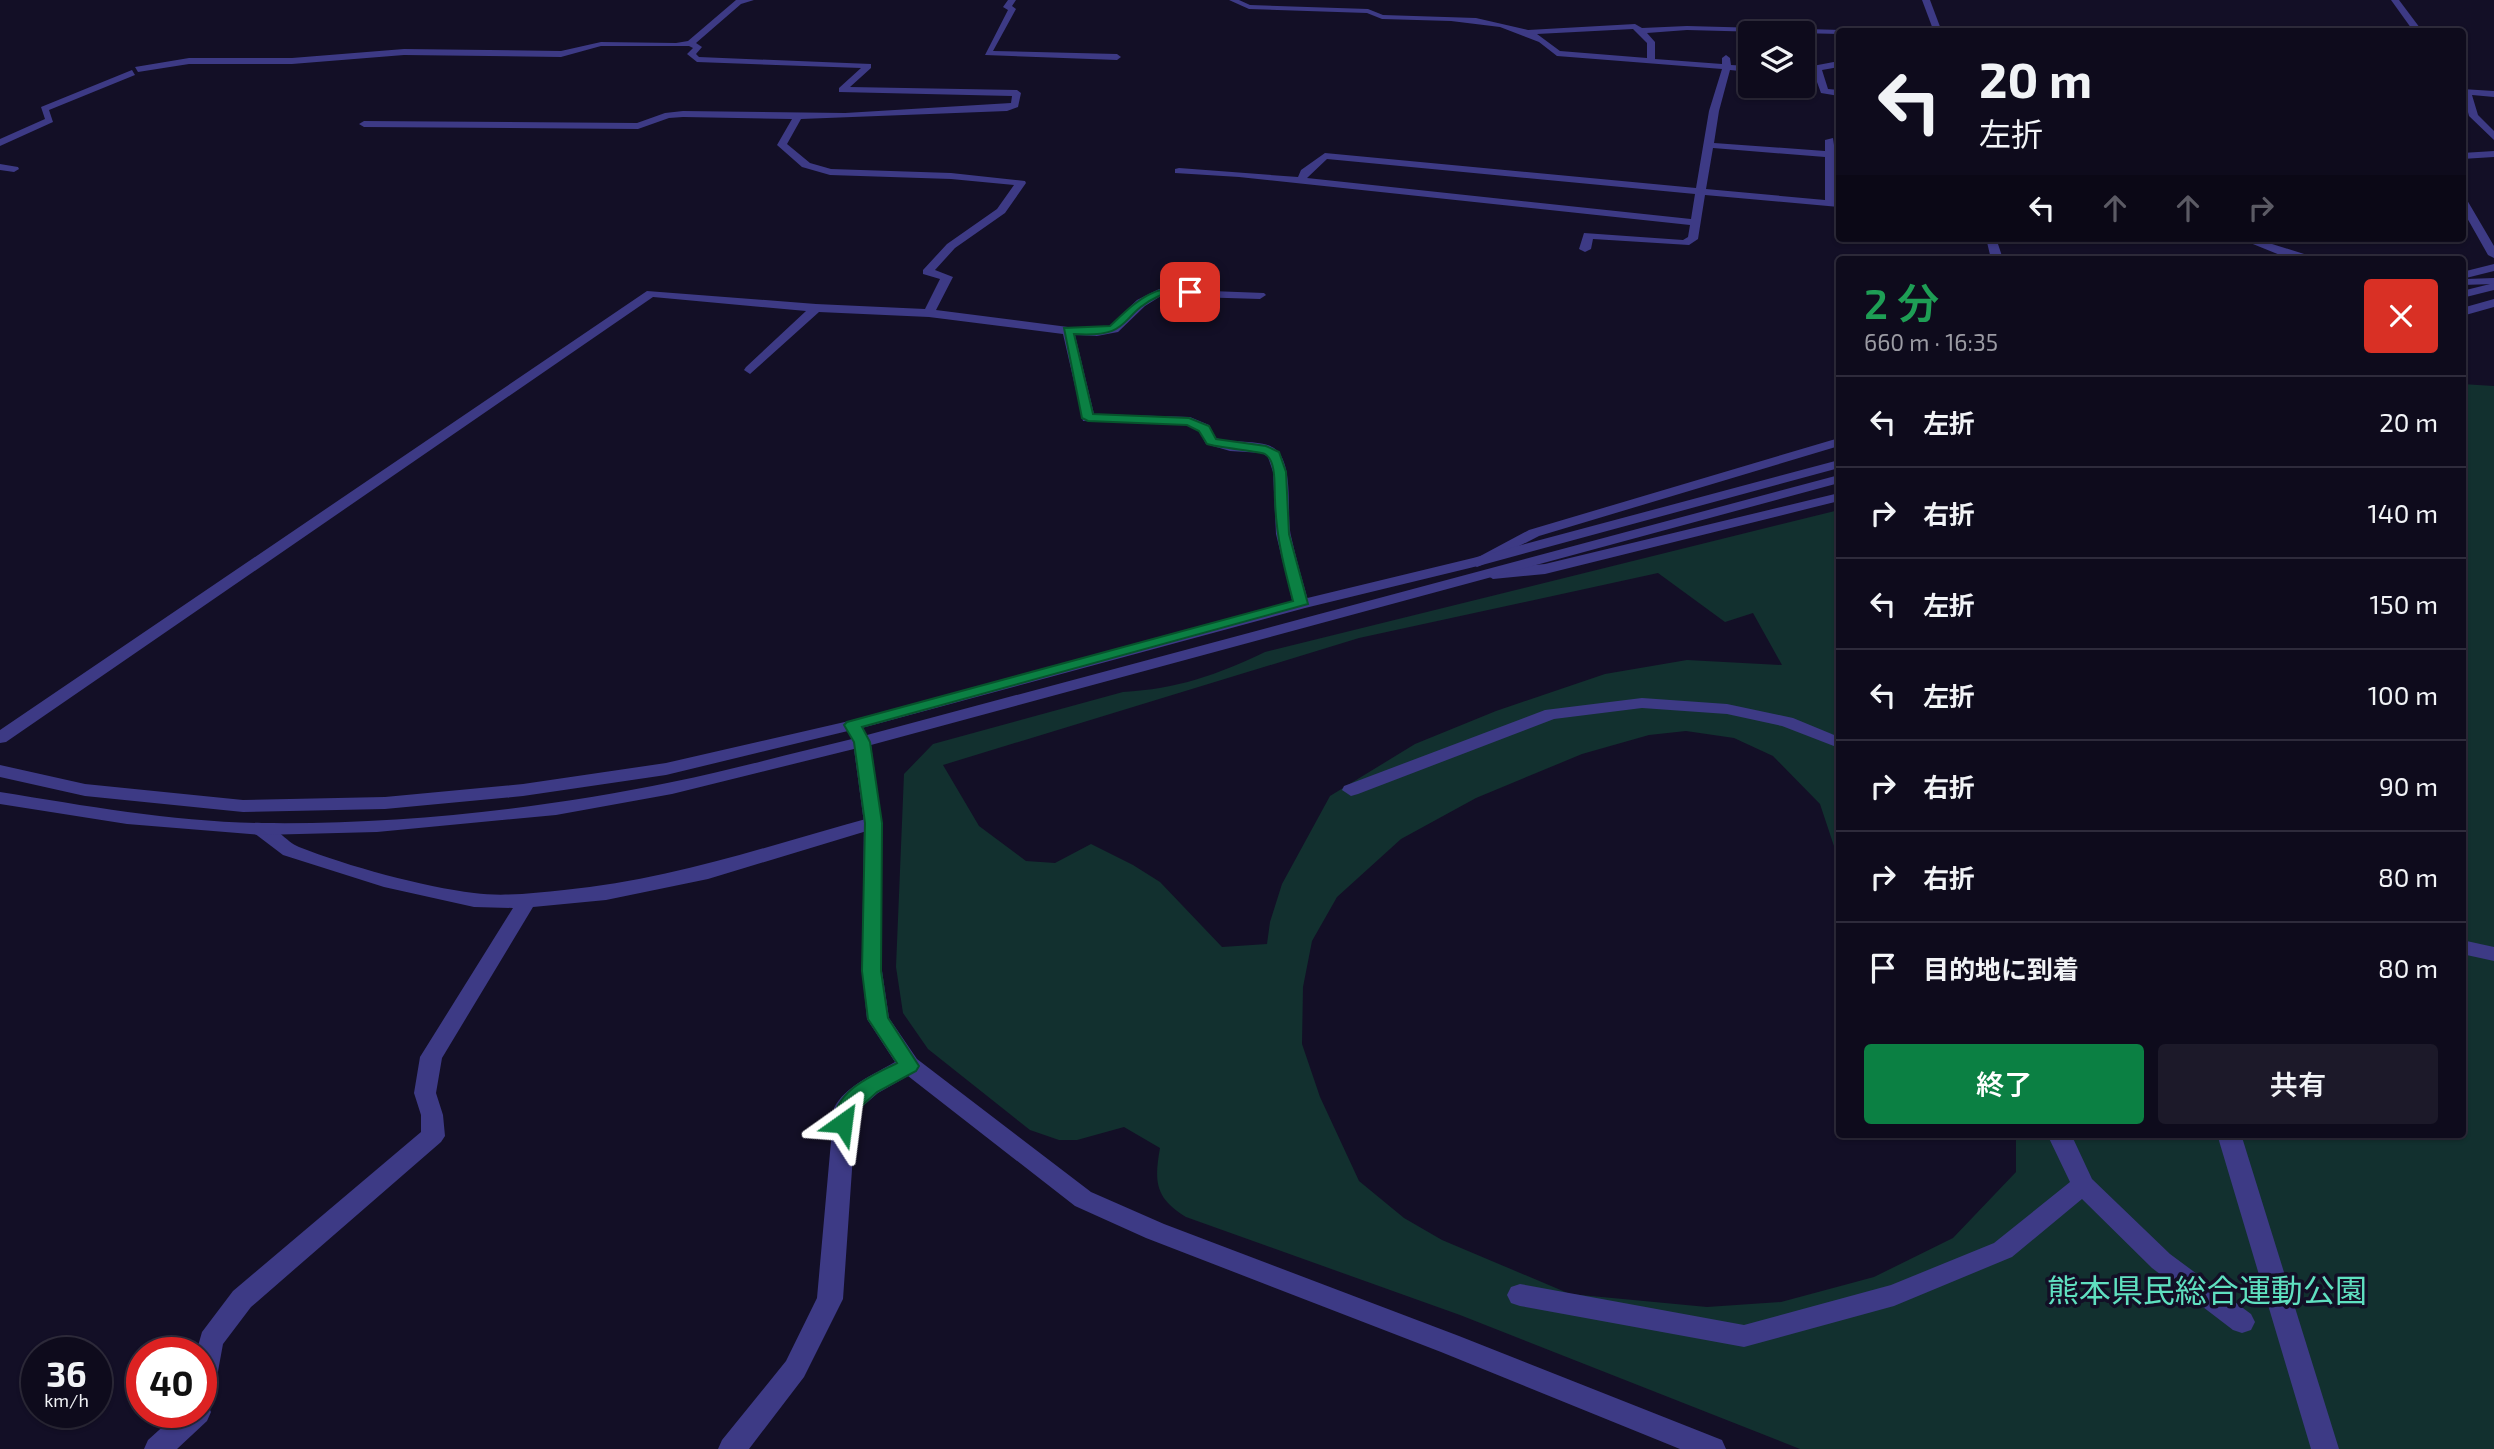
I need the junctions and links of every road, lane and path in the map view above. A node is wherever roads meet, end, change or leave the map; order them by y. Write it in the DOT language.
graph roads {
  1 [pos="750,0"];
  2 [pos="1012,0"];
  3 [pos="1233,0"];
  4 [pos="1926,0"];
  5 [pos="2395,0"];
  6 [pos="1936,28"];
  7 [pos="2416,28"];
  8 [pos="1640,31"];
  9 [pos="1738,31"];
  10 [pos="1530,32"];
  11 [pos="1815,32"];
  12 [pos="1836,32"];
  13 [pos="690,43"];
  14 [pos="1696,56"];
  15 [pos="1117,57"];
  16 [pos="1836,60"];
  17 [pos="1651,62"];
  18 [pos="1727,67"];
  19 [pos="1738,68"];
  20 [pos="1817,71"];
  21 [pos="1836,74"];
  22 [pos="2466,92"];
  23 [pos="1836,93"];
  24 [pos="2494,94"];
  25 [pos="2466,97"];
  26 [pos="797,118"];
  27 [pos="364,124"];
  28 [pos="2494,137"];
  29 [pos="1829,140"];
  30 [pos="0,143"];
  31 [pos="1707,145"];
  32 [pos="1834,154"];
  33 [pos="2494,154"];
  34 [pos="2466,156"];
  35 [pos="0,167"];
  36 [pos="14,169"];
  37 [pos="1179,171"];
  38 [pos="1301,181"];
  39 [pos="1699,191"];
  40 [pos="1835,203"];
  41 [pos="2466,207"];
  42 [pos="1693,222"];
  43 [pos="2254,242"];
  44 [pos="1585,248"];
  45 [pos="2494,254"];
  46 [pos="2299,256"];
  47 [pos="2494,267"];
  48 [pos="2466,275"];
  49 [pos="2466,283"];
  50 [pos="2494,284"];
  51 [pos="2466,294"];
  52 [pos="1260,295"];
  53 [pos="2494,303"];
  54 [pos="816,308"];
  55 [pos="2466,311"];
  56 [pos="929,313"];
  57 [pos="1068,331"];
  58 [pos="750,370"];
  59 [pos="1836,443"];
  60 [pos="1836,465"];
  61 [pos="1836,480"];
  62 [pos="1836,498"];
  63 [pos="1477,562"];
  64 [pos="1493,573"];
  65 [pos="1301,604"];
  66 [pos="857,734"];
  67 [pos="0,738"];
  68 [pos="1836,742"];
  69 [pos="0,771"];
  70 [pos="1351,790"];
  71 [pos="0,798"];
  72 [pos="873,823"];
  73 [pos="261,829"];
  74 [pos="527,901"];
  75 [pos="2466,948"];
  76 [pos="2494,954"];
  77 [pos="909,1066"];
  78 [pos="2061,1138"];
  79 [pos="2230,1138"];
  80 [pos="2083,1185"];
  81 [pos="1520,1295"];
  82 [pos="2242,1322"];
  83 [pos="213,1337"];
  84 [pos="181,1428"];
  85 [pos="158,1449"];
  86 [pos="732,1449"];
  87 [pos="1712,1449"];
  88 [pos="2325,1449"];
  1 -- 13 [label="street"];
  2 -- 15 [label="street"];
  3 -- 10 [label="street"];
  4 -- 6 [label="street"];
  5 -- 7 [label="street"];
  8 -- 9 [label="street"];
  8 -- 10 [label="street"];
  8 -- 17 [label="street"];
  10 -- 17 [label="street"];
  11 -- 12 [label="street"];
  13 -- 26 [label="street"];
  13 -- 30 [label="street"];
  14 -- 18 [label="street"];
  16 -- 20 [label="street"];
  17 -- 18 [label="street"];
  18 -- 19 [label="street"];
  18 -- 31 [label="street"];
  20 -- 21 [label="street"];
  20 -- 23 [label="street"];
  22 -- 24 [label="street"];
  25 -- 28 [label="street"];
  26 -- 27 [label="street"];
  26 -- 56 [label="street"];
  29 -- 32 [label="street"];
  31 -- 32 [label="street"];
  31 -- 39 [label="street"];
  32 -- 40 [label="street"];
  33 -- 34 [label="street"];
  35 -- 36 [label="street"];
  37 -- 38 [label="street"];
  38 -- 39 [label="street"];
  38 -- 42 [label="street"];
  39 -- 40 [label="street"];
  39 -- 42 [label="street"];
  41 -- 45 [label="street"];
  42 -- 44 [label="street"];
  43 -- 46 [label="street"];
  47 -- 48 [label="street"];
  49 -- 50 [label="street"];
  50 -- 51 [label="street"];
  52 -- 57 [label="street"];
  53 -- 55 [label="street"];
  54 -- 56 [label="street"];
  54 -- 58 [label="street"];
  54 -- 67 [label="street"];
  56 -- 57 [label="street"];
  57 -- 65 [label="street"];
  59 -- 63 [label="street"];
  60 -- 63 [label="street"];
  61 -- 64 [label="street"];
  62 -- 64 [label="street"];
  63 -- 65 [label="street"];
  64 -- 66 [label="street"];
  65 -- 66 [label="street"];
  66 -- 69 [label="street"];
  66 -- 72 [label="street"];
  66 -- 73 [label="street"];
  68 -- 70 [label="street"];
  71 -- 73 [label="street"];
  72 -- 74 [label="street"];
  72 -- 77 [label="street"];
  73 -- 74 [label="street"];
  74 -- 83 [label="street"];
  75 -- 76 [label="street"];
  77 -- 86 [label="street"];
  77 -- 87 [label="street"];
  78 -- 80 [label="street"];
  79 -- 88 [label="street"];
  80 -- 81 [label="street"];
  80 -- 82 [label="street"];
  84 -- 85 [label="street"];
}
